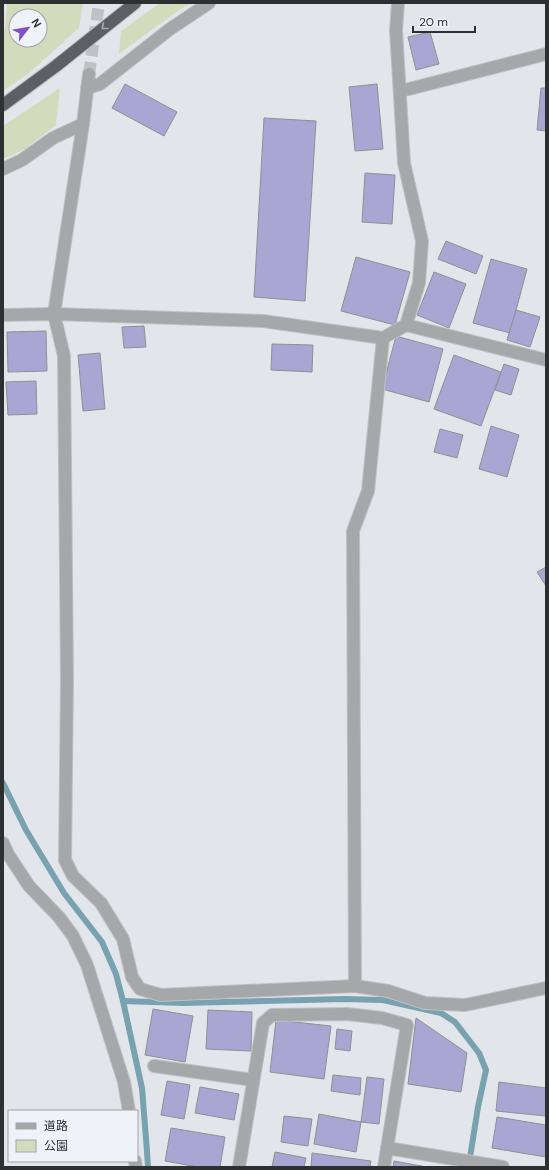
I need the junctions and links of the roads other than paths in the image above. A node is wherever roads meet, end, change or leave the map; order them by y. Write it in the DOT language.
graph roads {
  1 [pos="135,3"];
  2 [pos="209,3"];
  3 [pos="398,3"];
  4 [pos="546,54"];
  5 [pos="89,74"];
  6 [pos="87,88"];
  7 [pos="401,91"];
  8 [pos="3,105"];
  9 [pos="83,124"];
  10 [pos="3,169"];
  11 [pos="54,314"];
  12 [pos="3,315"];
  13 [pos="406,325"];
  14 [pos="383,338"];
  15 [pos="546,360"];
  16 [pos="3,843"];
  17 [pos="354,986"];
  18 [pos="546,988"];
  19 [pos="154,1066"];
  20 [pos="253,1080"];
  21 [pos="129,1110"];
  22 [pos="388,1148"];
  23 [pos="239,1167"];
  24 [pos="384,1167"];
  25 [pos="503,1167"];
  1 -- 8 [label="highway, one-way"];
  2 -- 6 [label="street"];
  3 -- 7 [label="street"];
  4 -- 7 [label="street"];
  5 -- 6 [label="street"];
  6 -- 9 [label="street"];
  7 -- 13 [label="street"];
  9 -- 10 [label="street"];
  9 -- 11 [label="street"];
  11 -- 12 [label="street"];
  11 -- 14 [label="street"];
  11 -- 17 [label="street"];
  13 -- 14 [label="street"];
  13 -- 15 [label="street"];
  14 -- 17 [label="street"];
  16 -- 21 [label="street"];
  17 -- 18 [label="street"];
  19 -- 20 [label="street"];
  20 -- 22 [label="street"];
  20 -- 23 [label="street"];
  22 -- 24 [label="street"];
  22 -- 25 [label="street"];
}
